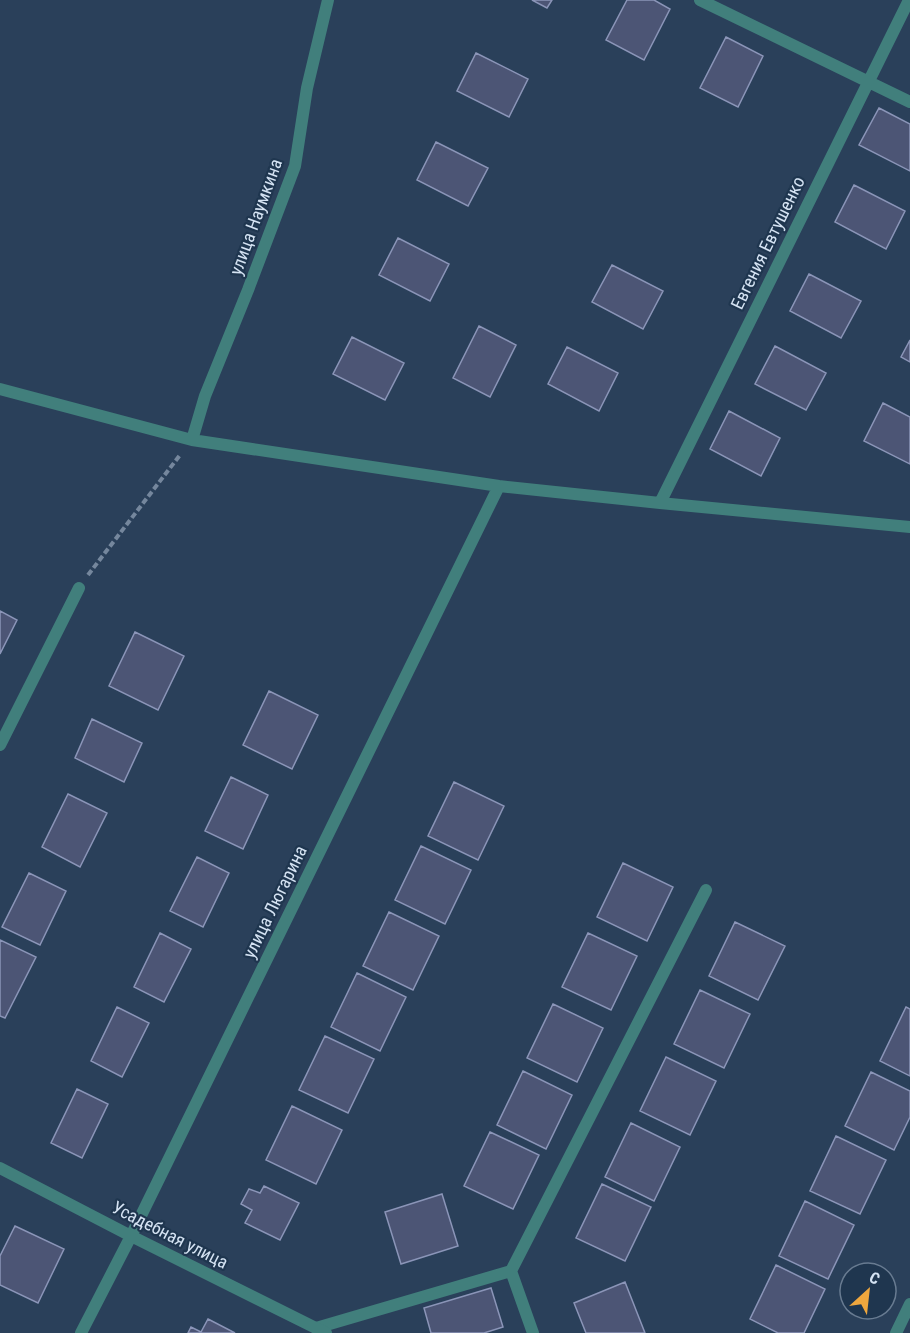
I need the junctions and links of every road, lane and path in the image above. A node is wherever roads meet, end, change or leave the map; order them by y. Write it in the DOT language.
graph roads {
  1 [pos="328,0"];
  2 [pos="700,0"];
  3 [pos="909,0"];
  4 [pos="867,82"];
  5 [pos="910,102"];
  6 [pos="0,389"];
  7 [pos="192,440"];
  8 [pos="498,486"];
  9 [pos="660,503"];
  10 [pos="910,527"];
  11 [pos="79,588"];
  12 [pos="0,745"];
  13 [pos="706,890"];
  14 [pos="0,1168"];
  15 [pos="131,1236"];
  16 [pos="511,1271"];
  17 [pos="910,1304"];
  18 [pos="321,1330"];
  19 [pos="81,1333"];
  20 [pos="533,1333"];
  21 [pos="896,1333"];
  1 -- 7 [label="street, улица Наумкина"];
  2 -- 4 [label="street"];
  3 -- 4 [label="street, Евгения Евтушенко"];
  4 -- 5 [label="street"];
  4 -- 9 [label="street, Евгения Евтушенко"];
  6 -- 7 [label="street"];
  7 -- 8 [label="street"];
  7 -- 11 [label="path"];
  8 -- 9 [label="street"];
  8 -- 15 [label="street, улица Люгарина"];
  9 -- 10 [label="street"];
  11 -- 12 [label="street"];
  13 -- 16 [label="street"];
  14 -- 15 [label="street, Усадебная улица"];
  15 -- 18 [label="street, Усадебная улица"];
  15 -- 19 [label="street, улица Люгарина"];
  16 -- 18 [label="street"];
  16 -- 20 [label="street"];
  17 -- 21 [label="street"];
}
